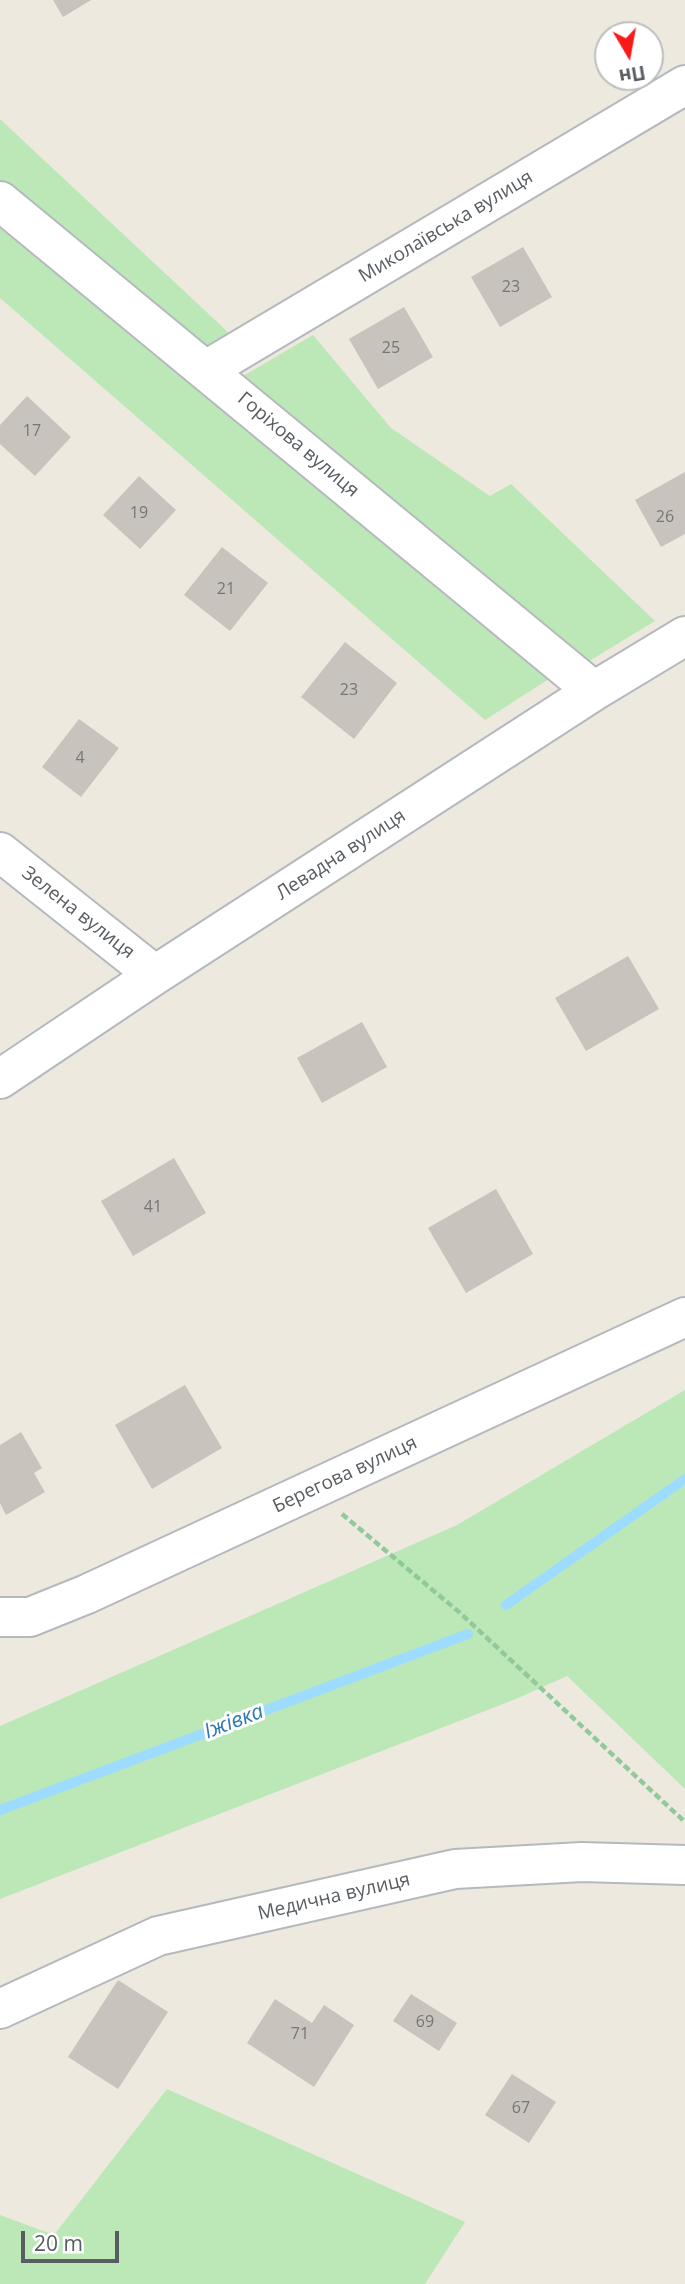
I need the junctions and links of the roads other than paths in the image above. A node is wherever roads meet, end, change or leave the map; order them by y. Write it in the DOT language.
graph roads {
  1 [pos="685,85"];
  2 [pos="0,201"];
  3 [pos="206,370"];
  4 [pos="685,636"];
  5 [pos="594,691"];
  6 [pos="0,852"];
  7 [pos="155,975"];
  8 [pos="0,1079"];
  9 [pos="685,1317"];
  10 [pos="0,1617"];
  11 [pos="685,1865"];
  12 [pos="0,2009"];
  1 -- 3 [label="street, Миколаївська вулиця"];
  2 -- 3 [label="street, Горіхова вулиця"];
  3 -- 5 [label="street, Горіхова вулиця"];
  4 -- 5 [label="street, Левадна вулиця"];
  5 -- 7 [label="street, Левадна вулиця"];
  6 -- 7 [label="street, Зелена вулиця"];
  7 -- 8 [label="street, Левадна вулиця"];
  9 -- 10 [label="street, Берегова вулиця"];
  11 -- 12 [label="street, Медична вулиця"];
}
